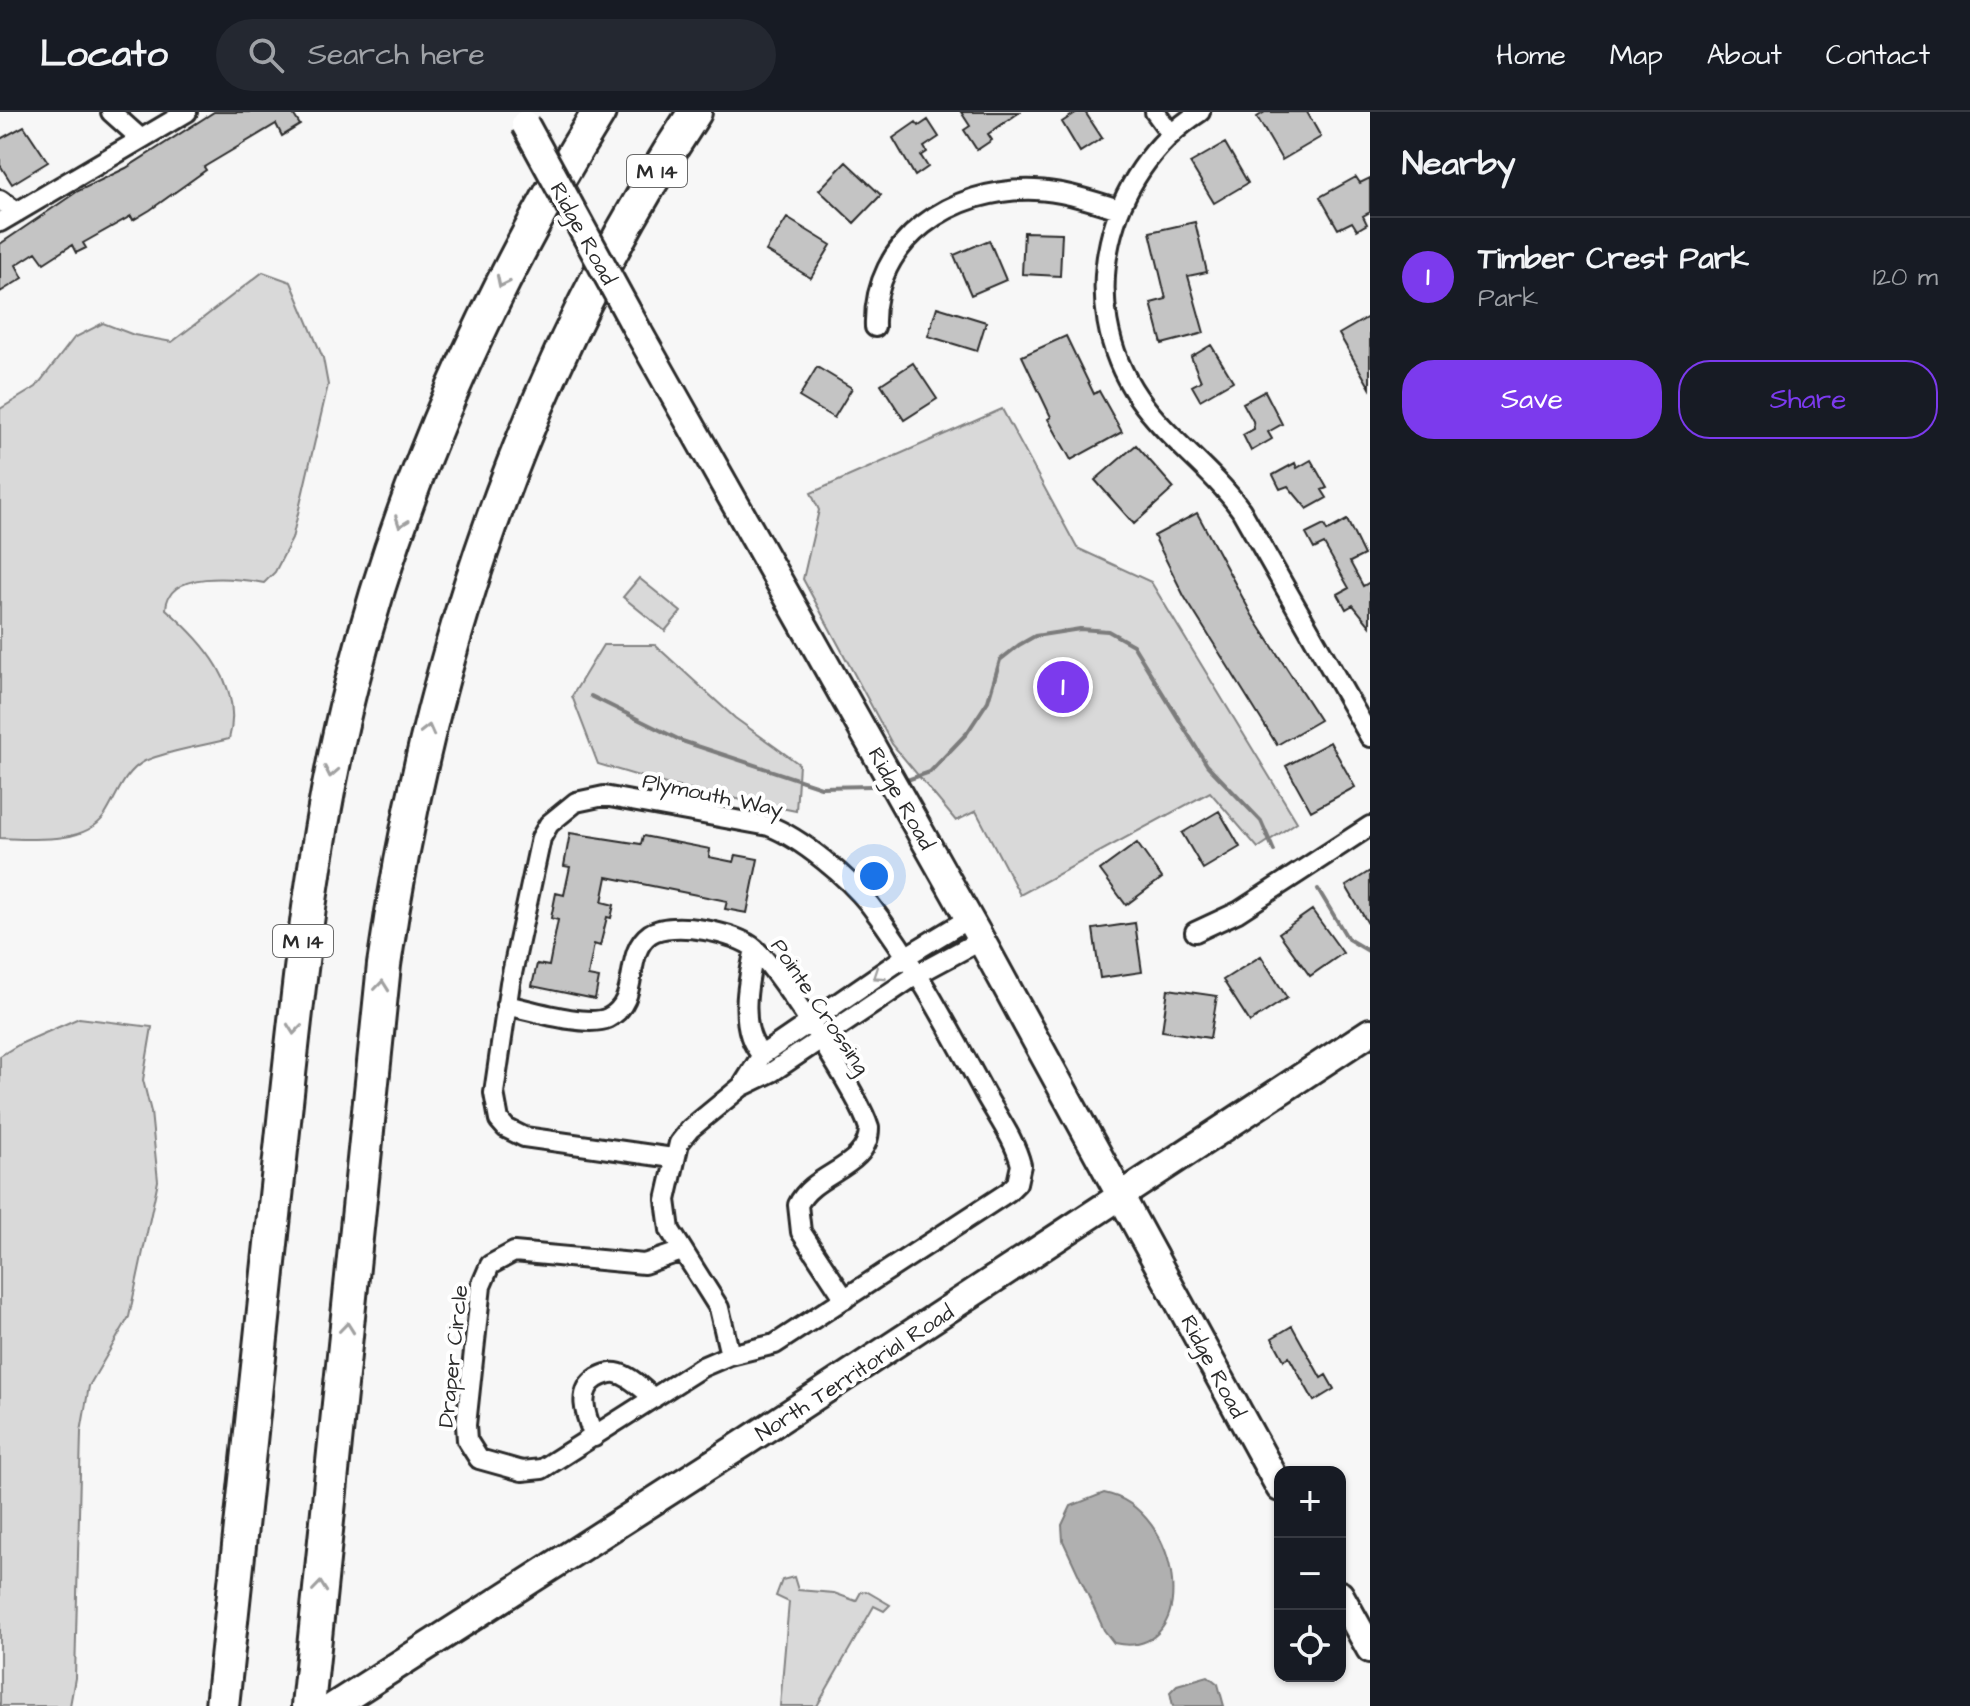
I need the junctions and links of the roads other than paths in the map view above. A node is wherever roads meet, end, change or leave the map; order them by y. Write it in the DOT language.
graph roads {
  1 [pos="111,112"];
  2 [pos="187,112"];
  3 [pos="599,112"];
  4 [pos="695,112"];
  5 [pos="1155,112"];
  6 [pos="1200,112"];
  7 [pos="522,118"];
  8 [pos="1171,134"];
  9 [pos="140,138"];
  10 [pos="0,200"];
  11 [pos="1119,209"];
  12 [pos="17,212"];
  13 [pos="0,222"];
  14 [pos="875,327"];
  15 [pos="1370,737"];
  16 [pos="1370,826"];
  17 [pos="974,929"];
  18 [pos="1195,932"];
  19 [pos="755,949"];
  20 [pos="905,957"];
  21 [pos="916,975"];
  22 [pos="506,1005"];
  23 [pos="808,1022"];
  24 [pos="1370,1032"];
  25 [pos="819,1040"];
  26 [pos="762,1055"];
  27 [pos="741,1087"];
  28 [pos="673,1158"];
  29 [pos="1122,1196"];
  30 [pos="682,1251"];
  31 [pos="845,1299"];
  32 [pos="730,1355"];
  33 [pos="654,1398"];
  34 [pos="594,1437"];
  35 [pos="1274,1477"];
  36 [pos="1346,1606"];
  37 [pos="1370,1649"];
  38 [pos="222,1706"];
  39 [pos="308,1706"];
  40 [pos="334,1706"];
  1 -- 9 [label="street"];
  2 -- 9 [label="street"];
  3 -- 38 [label="highway, M 14, one-way"];
  39 -- 4 [label="highway, M 14, one-way"];
  5 -- 8 [label="street"];
  6 -- 8 [label="street"];
  7 -- 17 [label="street, Ridge Road, bridge"];
  8 -- 11 [label="street"];
  9 -- 12 [label="street"];
  10 -- 12 [label="street"];
  11 -- 14 [label="street"];
  11 -- 15 [label="street"];
  12 -- 13 [label="street"];
  16 -- 18 [label="street"];
  17 -- 20 [label="street"];
  17 -- 21 [label="street"];
  17 -- 29 [label="street, Ridge Road"];
  19 -- 22 [label="street, Pointe Crossing"];
  19 -- 23 [label="street, Pointe Crossing"];
  19 -- 26 [label="street"];
  20 -- 21 [label="street, Plymouth Way"];
  20 -- 22 [label="street, Plymouth Way"];
  20 -- 23 [label="street, one-way"];
  21 -- 25 [label="street"];
  21 -- 31 [label="street, Plymouth Way"];
  22 -- 28 [label="street, Plymouth Way"];
  23 -- 25 [label="street, Pointe Crossing"];
  23 -- 26 [label="street"];
  24 -- 29 [label="street, North Territorial Road"];
  25 -- 27 [label="street"];
  25 -- 31 [label="street, Pointe Crossing"];
  26 -- 27 [label="street"];
  27 -- 28 [label="street"];
  28 -- 30 [label="street"];
  29 -- 35 [label="street, Ridge Road"];
  29 -- 40 [label="street, North Territorial Road"];
  30 -- 32 [label="street"];
  30 -- 34 [label="street, Draper Circle"];
  31 -- 32 [label="street, Plymouth Way"];
  32 -- 33 [label="street, Draper Circle"];
  33 -- 34 [label="street, Draper Circle"];
  33 -- 34 [label="street"];
  36 -- 37 [label="street"];
}
